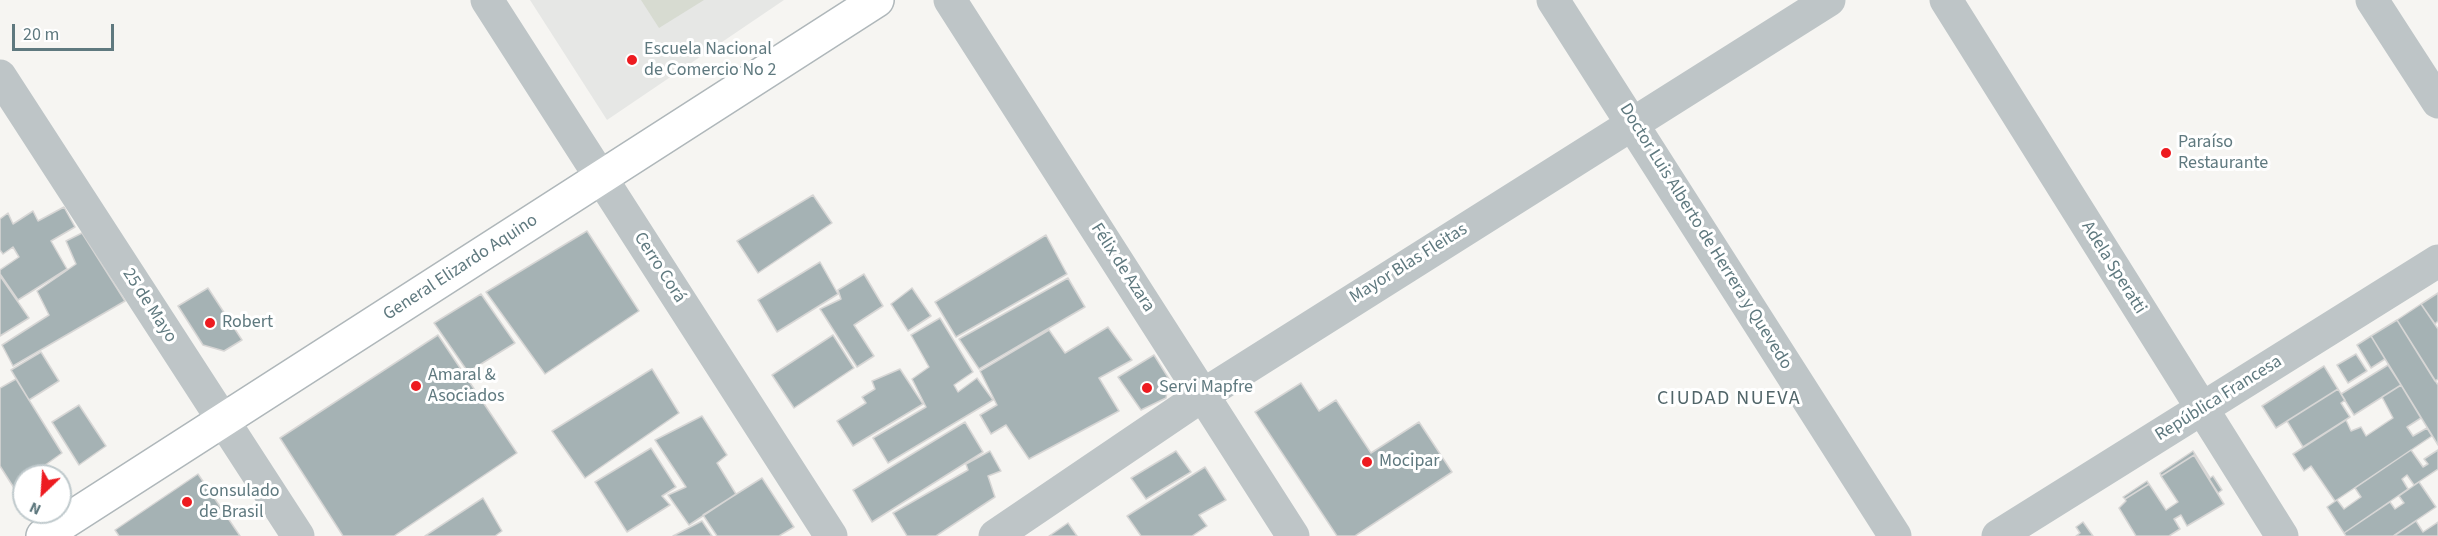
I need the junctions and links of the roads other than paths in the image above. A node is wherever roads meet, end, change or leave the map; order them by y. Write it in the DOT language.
graph roads {
  1 [pos="487,0"];
  2 [pos="877,0"];
  3 [pos="950,0"];
  4 [pos="1553,0"];
  5 [pos="1828,0"];
  6 [pos="1946,0"];
  7 [pos="2372,0"];
  8 [pos="0,75"];
  9 [pos="2438,102"];
  10 [pos="1632,122"];
  11 [pos="602,178"];
  12 [pos="2438,261"];
  13 [pos="1203,395"];
  14 [pos="2202,410"];
  15 [pos="223,421"];
  16 [pos="44,536"];
  17 [pos="298,536"];
  18 [pos="831,536"];
  19 [pos="994,536"];
  20 [pos="1293,536"];
  21 [pos="1895,536"];
  22 [pos="1998,536"];
  23 [pos="2282,536"];
  1 -- 11 [label="street, Cerro Corá"];
  2 -- 11 [label="main road, General Elizardo Aquino"];
  3 -- 13 [label="street, Félix de Azara"];
  4 -- 10 [label="street, Doctor Luis Alberto de Herrera y Quevedo"];
  5 -- 10 [label="street, Mayor Blas Fleitas"];
  6 -- 14 [label="street, Adela Speratti"];
  7 -- 9 [label="street"];
  8 -- 15 [label="street, 25 de Mayo"];
  10 -- 13 [label="street, Mayor Blas Fleitas"];
  10 -- 21 [label="street, Doctor Luis Alberto de Herrera y Quevedo"];
  11 -- 15 [label="main road, General Elizardo Aquino"];
  11 -- 18 [label="street, Cerro Corá"];
  12 -- 14 [label="street, República Francesa"];
  13 -- 19 [label="street, Mayor Blas Fleitas"];
  13 -- 20 [label="street, Félix de Azara"];
  14 -- 22 [label="street, República Francesa"];
  14 -- 23 [label="street, Adela Speratti"];
  15 -- 16 [label="main road, General Elizardo Aquino"];
  15 -- 17 [label="street, 25 de Mayo"];
}
